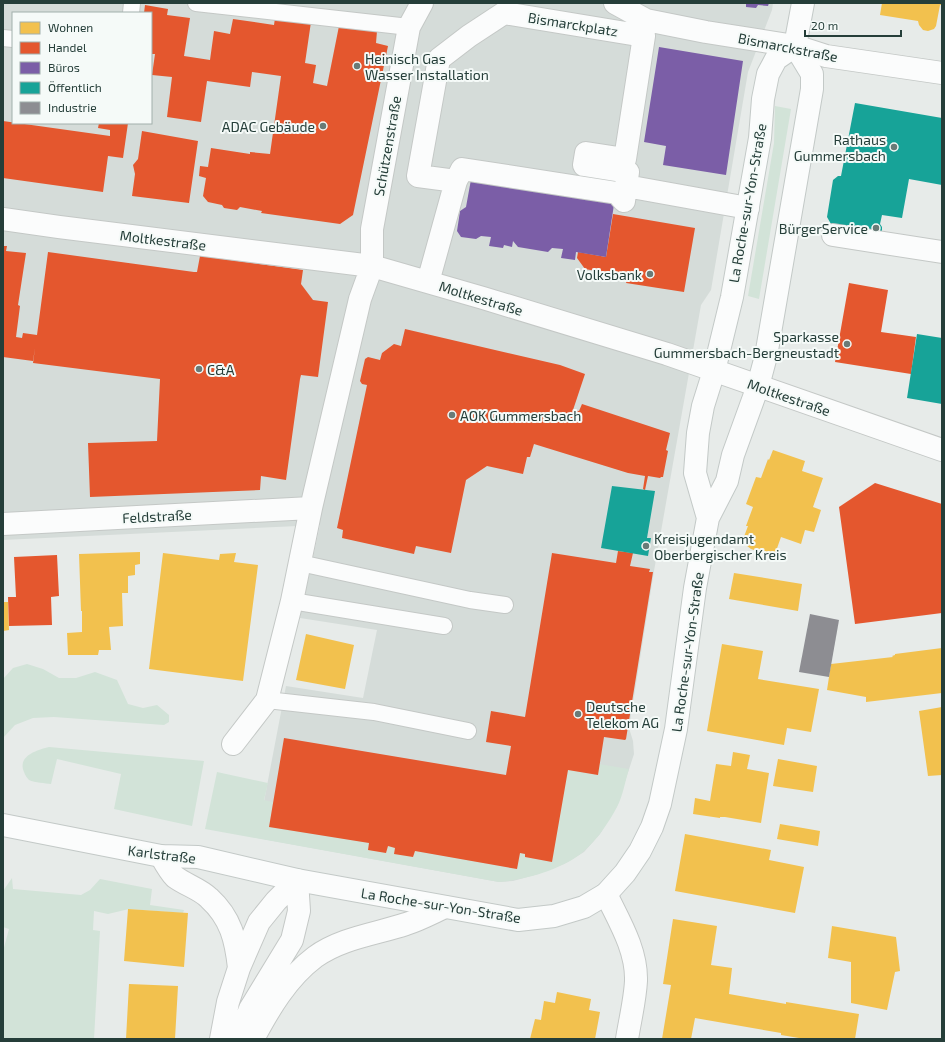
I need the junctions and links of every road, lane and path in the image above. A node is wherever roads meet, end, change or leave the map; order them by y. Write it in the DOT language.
graph roads {
  1 [pos="196,3"];
  2 [pos="422,3"];
  3 [pos="803,3"];
  4 [pos="618,4"];
  5 [pos="409,27"];
  6 [pos="615,31"];
  7 [pos="795,46"];
  8 [pos="942,73"];
  9 [pos="456,181"];
  10 [pos="626,186"];
  11 [pos="748,208"];
  12 [pos="3,219"];
  13 [pos="833,235"];
  14 [pos="942,252"];
  15 [pos="372,266"];
  16 [pos="428,282"];
  17 [pos="714,370"];
  18 [pos="758,386"];
  19 [pos="942,450"];
  20 [pos="311,508"];
  21 [pos="708,518"];
  22 [pos="3,524"];
  23 [pos="300,563"];
  24 [pos="292,601"];
  25 [pos="505,605"];
  26 [pos="444,626"];
  27 [pos="267,700"];
  28 [pos="468,731"];
  29 [pos="233,744"];
  30 [pos="3,825"];
  31 [pos="161,856"];
  32 [pos="297,880"];
  33 [pos="606,894"];
  34 [pos="445,907"];
  35 [pos="239,968"];
  36 [pos="221,1039"];
  37 [pos="238,1039"];
  38 [pos="253,1039"];
  39 [pos="627,1039"];
  1 -- 5 [label="lane"];
  2 -- 5 [label="street, Schützenstraße"];
  3 -- 7 [label="street"];
  4 -- 6 [label="street"];
  4 -- 7 [label="street, Bismarckstraße"];
  5 -- 15 [label="street, Schützenstraße"];
  6 -- 9 [label="street, Bismarckplatz"];
  6 -- 10 [label="street, Bismarckplatz"];
  7 -- 8 [label="street, Bismarckstraße"];
  7 -- 11 [label="street, La Roche-sur-Yon-Straße"];
  7 -- 18 [label="street, La Roche-sur-Yon-Straße"];
  9 -- 10 [label="street"];
  9 -- 16 [label="street"];
  10 -- 11 [label="street"];
  11 -- 17 [label="street, La Roche-sur-Yon-Straße"];
  12 -- 15 [label="street, Moltkestraße"];
  13 -- 14 [label="street"];
  15 -- 16 [label="street, Moltkestraße"];
  15 -- 20 [label="street"];
  16 -- 17 [label="street, Moltkestraße"];
  17 -- 18 [label="street, Moltkestraße"];
  17 -- 21 [label="street, La Roche-sur-Yon-Straße"];
  18 -- 19 [label="street, Moltkestraße"];
  18 -- 21 [label="street, La Roche-sur-Yon-Straße"];
  20 -- 22 [label="street, Feldstraße"];
  20 -- 23 [label="street"];
  21 -- 33 [label="street, La Roche-sur-Yon-Straße"];
  23 -- 24 [label="street"];
  23 -- 25 [label="lane"];
  24 -- 26 [label="lane"];
  24 -- 27 [label="street"];
  27 -- 28 [label="lane"];
  27 -- 29 [label="street"];
  30 -- 31 [label="street, Karlstraße"];
  31 -- 32 [label="street, Karlstraße"];
  31 -- 35 [label="street"];
  32 -- 34 [label="street, La Roche-sur-Yon-Straße"];
  32 -- 35 [label="street"];
  32 -- 37 [label="street"];
  33 -- 34 [label="street, La Roche-sur-Yon-Straße"];
  33 -- 39 [label="street"];
  34 -- 38 [label="street"];
  35 -- 36 [label="street"];
}
